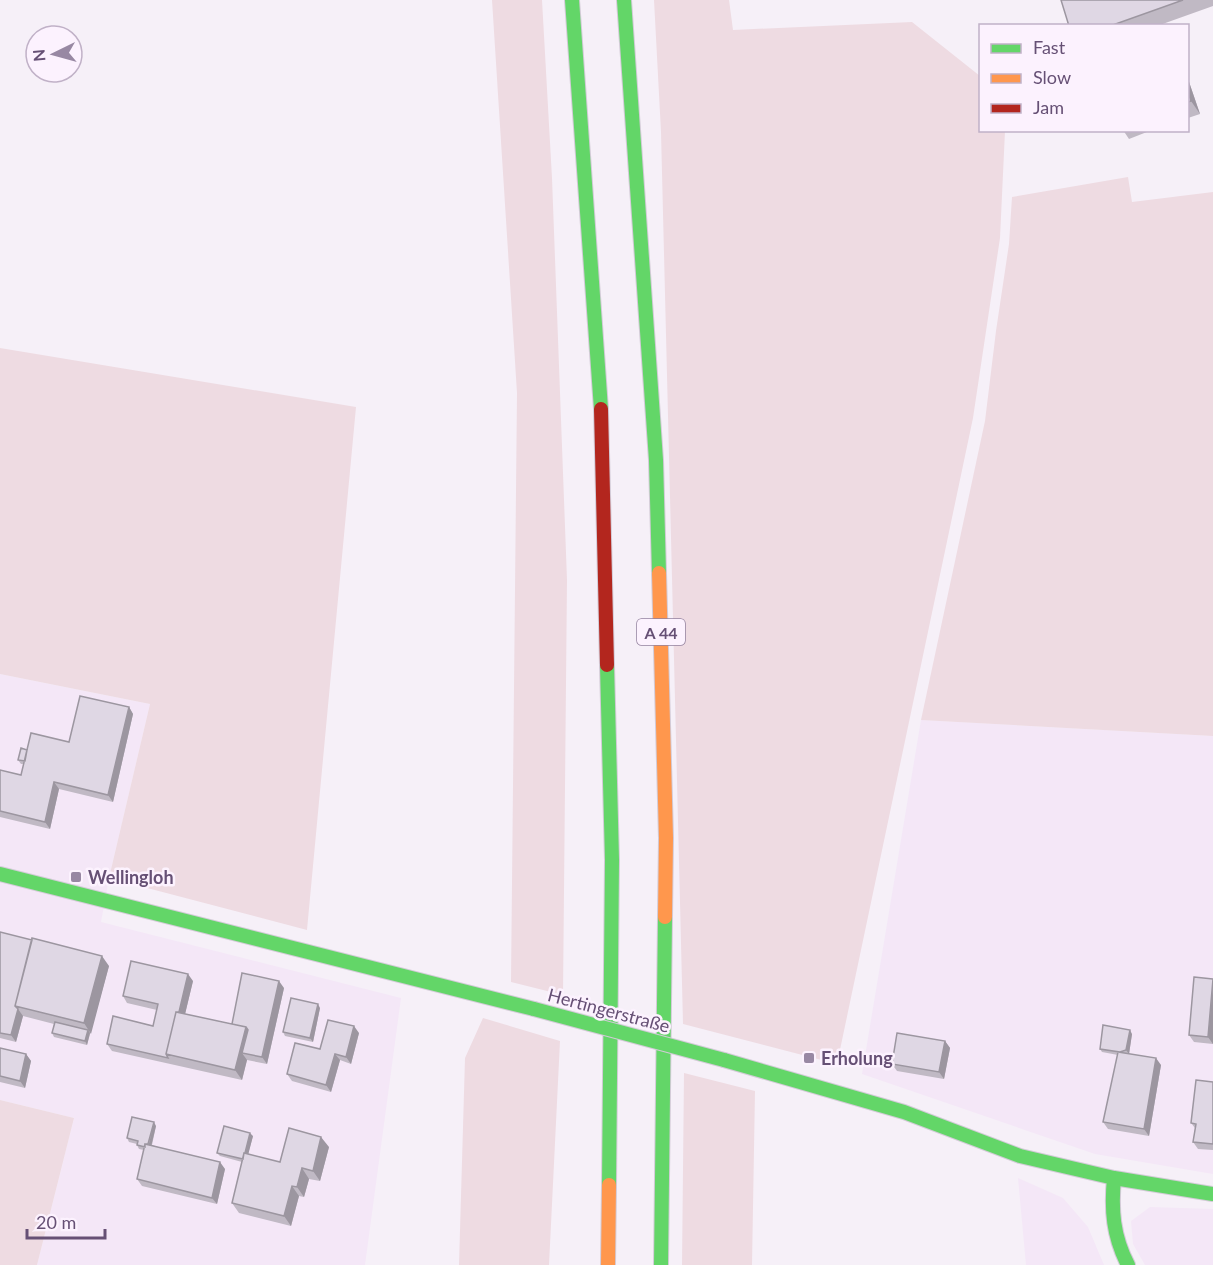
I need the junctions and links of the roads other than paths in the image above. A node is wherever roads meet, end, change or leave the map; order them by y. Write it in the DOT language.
graph roads {
  1 [pos="572,0"];
  2 [pos="624,0"];
  3 [pos="0,874"];
  4 [pos="1114,1178"];
  5 [pos="1211,1194"];
  6 [pos="608,1265"];
  7 [pos="661,1265"];
  8 [pos="1128,1265"];
  1 -- 6 [label="main road"];
  2 -- 7 [label="main road, A 44"];
  3 -- 4 [label="main road, Hertingerstraße, bridge"];
  4 -- 5 [label="main road, Hertingerstraße"];
  4 -- 8 [label="main road"];
}
